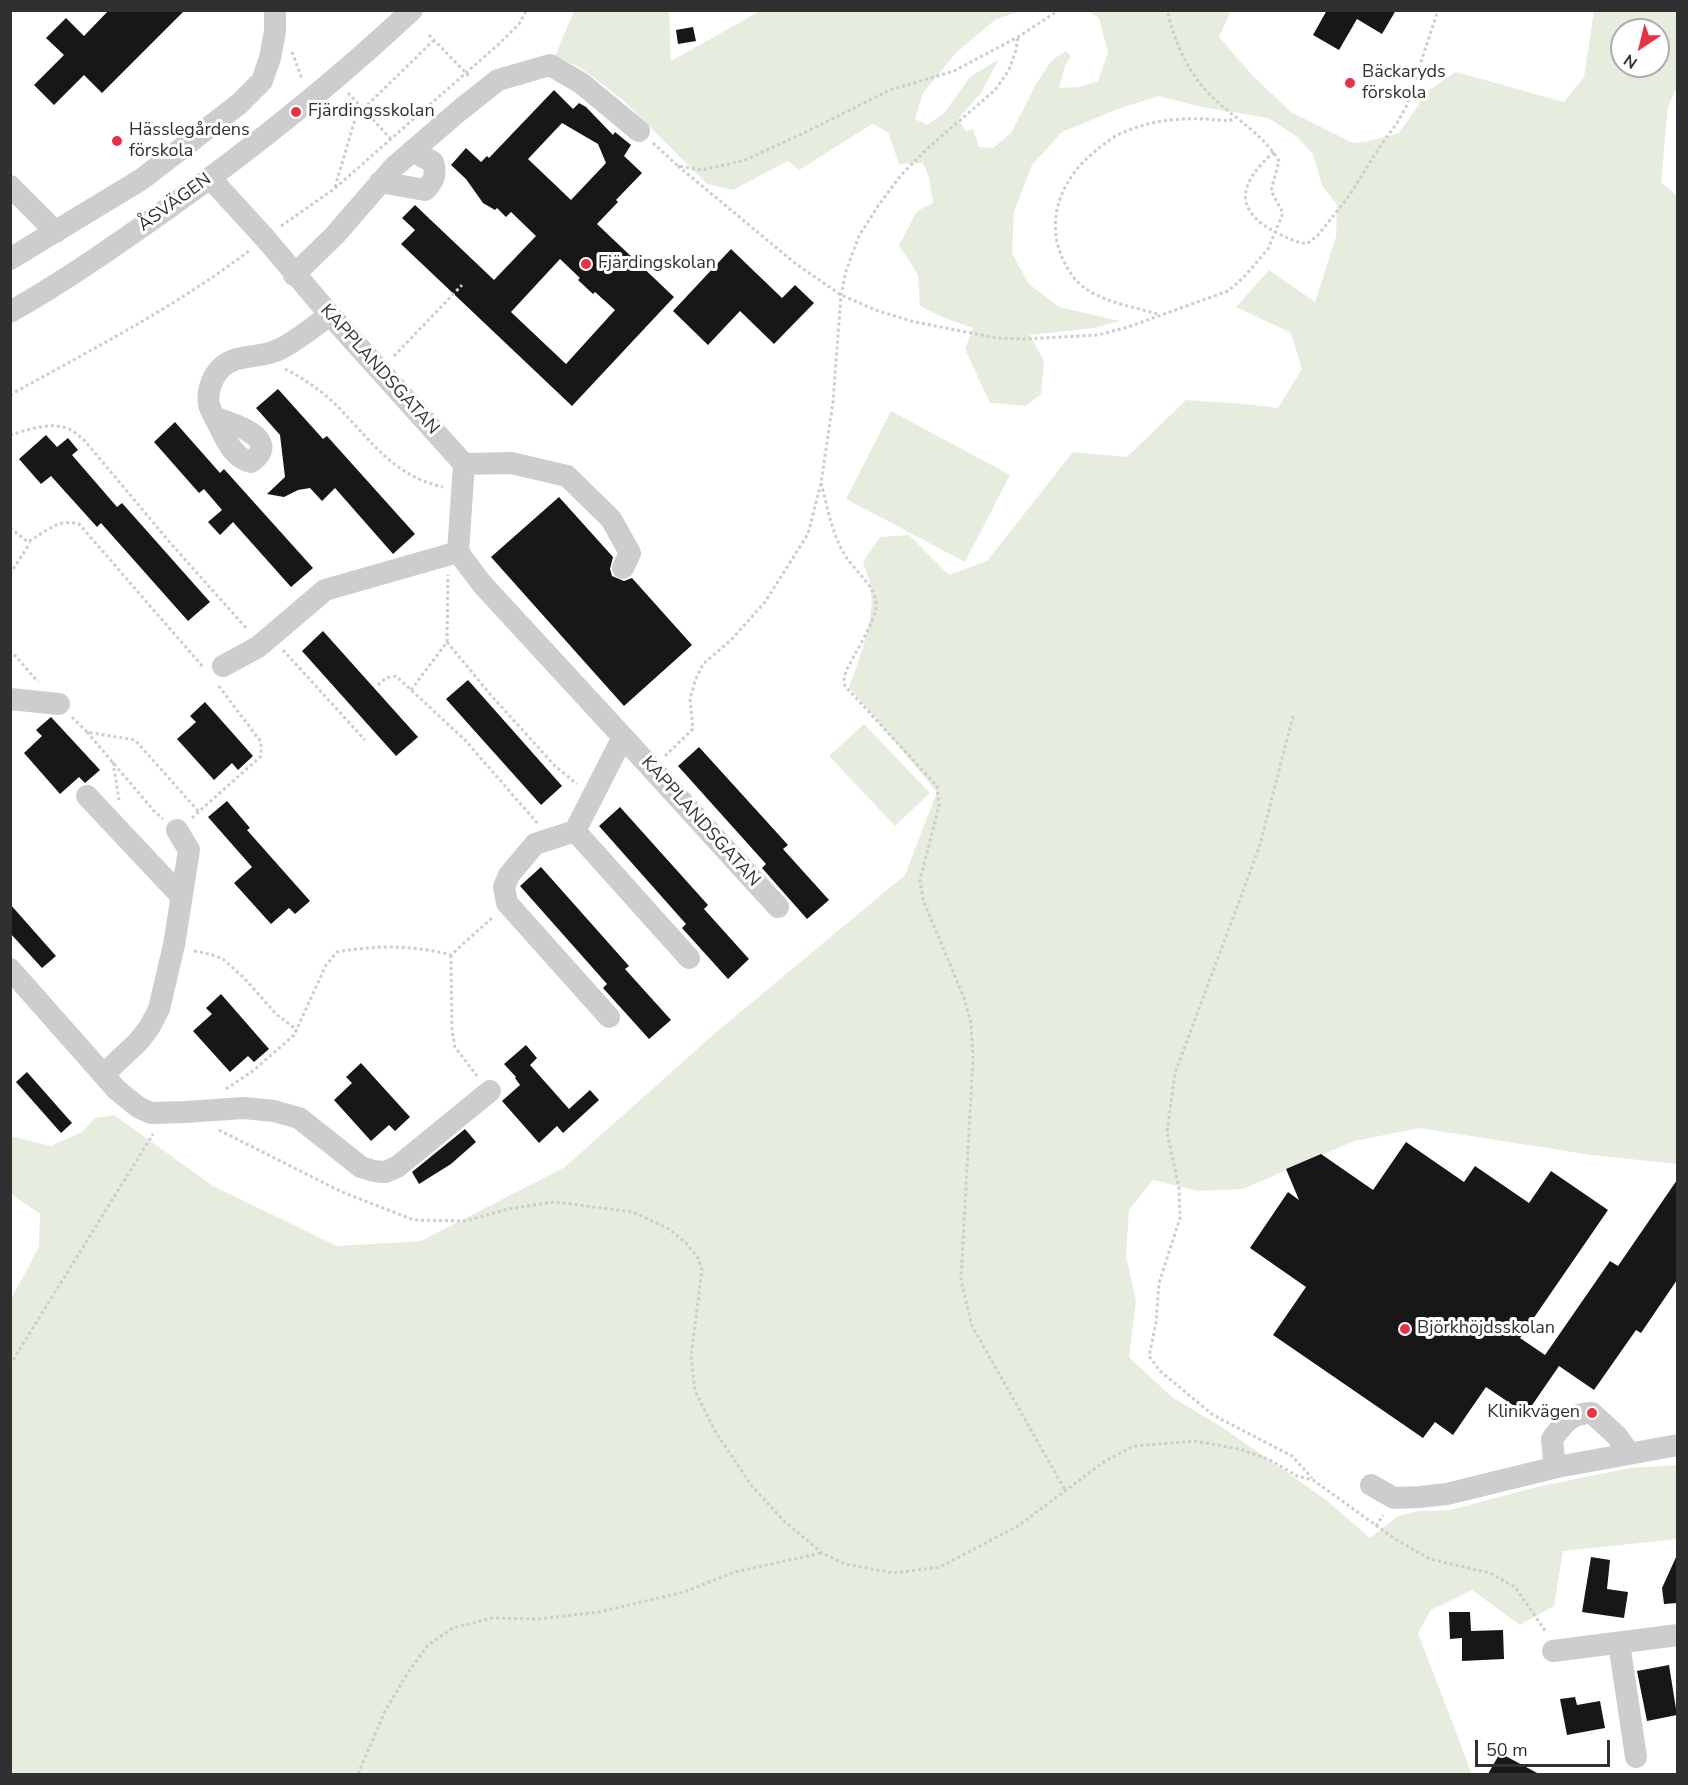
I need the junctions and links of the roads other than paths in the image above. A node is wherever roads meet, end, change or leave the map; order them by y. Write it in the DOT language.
graph roads {
  1 [pos="275,10"];
  2 [pos="412,10"];
  3 [pos="639,131"];
  4 [pos="410,154"];
  5 [pos="210,178"];
  6 [pos="380,182"];
  7 [pos="10,186"];
  8 [pos="56,232"];
  9 [pos="10,259"];
  10 [pos="294,275"];
  11 [pos="10,312"];
  12 [pos="330,315"];
  13 [pos="215,418"];
  14 [pos="464,464"];
  15 [pos="453,553"];
  16 [pos="623,568"];
  17 [pos="217,671"];
  18 [pos="10,699"];
  19 [pos="59,704"];
  20 [pos="623,737"];
  21 [pos="87,796"];
  22 [pos="177,830"];
  23 [pos="575,831"];
  24 [pos="181,896"];
  25 [pos="778,907"];
  26 [pos="689,958"];
  27 [pos="10,969"];
  28 [pos="609,1017"];
  29 [pos="104,1074"];
  30 [pos="490,1090"];
  31 [pos="1677,1445"];
  32 [pos="1629,1453"];
  33 [pos="1557,1467"];
  34 [pos="1371,1485"];
  35 [pos="1677,1635"];
  36 [pos="1619,1643"];
  37 [pos="1553,1651"];
  38 [pos="1636,1757"];
  1 -- 8 [label="street"];
  2 -- 5 [label="street, ÅSVÄGEN"];
  3 -- 4 [label="street"];
  4 -- 6 [label="street"];
  4 -- 6 [label="street"];
  5 -- 10 [label="street, KAPPLANDSGATAN"];
  5 -- 11 [label="street, ÅSVÄGEN"];
  6 -- 10 [label="street"];
  7 -- 8 [label="street"];
  8 -- 9 [label="street"];
  10 -- 12 [label="street, KAPPLANDSGATAN"];
  12 -- 13 [label="street"];
  12 -- 14 [label="street, KAPPLANDSGATAN"];
  14 -- 15 [label="street"];
  14 -- 16 [label="street"];
  15 -- 17 [label="street"];
  15 -- 20 [label="street, KAPPLANDSGATAN"];
  18 -- 19 [label="street"];
  20 -- 23 [label="street, KAPPLANDSGATAN"];
  20 -- 25 [label="street, KAPPLANDSGATAN"];
  21 -- 24 [label="street"];
  22 -- 24 [label="street"];
  23 -- 26 [label="street"];
  23 -- 28 [label="street"];
  24 -- 29 [label="street"];
  27 -- 29 [label="street"];
  29 -- 30 [label="street"];
  31 -- 32 [label="street"];
  32 -- 33 [label="street"];
  32 -- 33 [label="street"];
  33 -- 34 [label="street"];
  35 -- 36 [label="street"];
  36 -- 37 [label="street"];
  36 -- 38 [label="street"];
}
